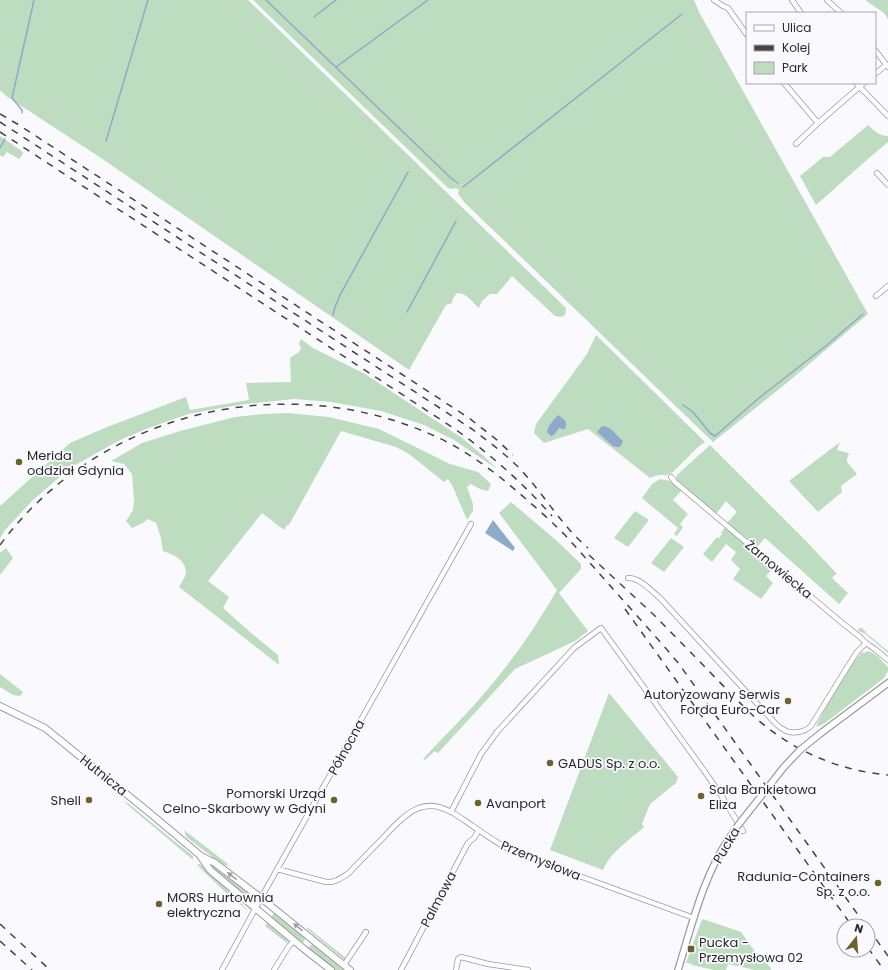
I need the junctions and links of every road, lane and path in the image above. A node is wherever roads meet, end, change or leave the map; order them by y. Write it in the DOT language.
graph roads {
  1 [pos="714,0"];
  2 [pos="792,0"];
  3 [pos="827,0"];
  4 [pos="800,12"];
  5 [pos="840,12"];
  6 [pos="746,34"];
  7 [pos="876,51"];
  8 [pos="887,66"];
  9 [pos="876,73"];
  10 [pos="785,84"];
  11 [pos="857,85"];
  12 [pos="888,116"];
  13 [pos="818,123"];
  14 [pos="796,144"];
  15 [pos="877,173"];
  16 [pos="888,185"];
  17 [pos="888,286"];
  18 [pos="876,296"];
  19 [pos="671,477"];
  20 [pos="471,524"];
  21 [pos="628,578"];
  22 [pos="866,643"];
  23 [pos="888,660"];
  24 [pos="888,683"];
  25 [pos="0,706"];
  26 [pos="451,812"];
  27 [pos="479,830"];
  28 [pos="743,831"];
  29 [pos="200,856"];
  30 [pos="277,869"];
  31 [pos="261,898"];
  32 [pos="256,909"];
  33 [pos="694,918"];
  34 [pos="366,932"];
  35 [pos="312,939"];
  36 [pos="294,940"];
  37 [pos="304,949"];
  38 [pos="344,965"];
  39 [pos="222,970"];
  40 [pos="274,970"];
  41 [pos="331,970"];
  42 [pos="350,970"];
  43 [pos="401,970"];
  44 [pos="456,970"];
  45 [pos="528,970"];
  46 [pos="678,970"];
  1 -- 6 [label="street"];
  2 -- 4 [label="street"];
  3 -- 5 [label="street"];
  7 -- 8 [label="street"];
  8 -- 9 [label="street"];
  10 -- 13 [label="street"];
  11 -- 12 [label="street"];
  11 -- 13 [label="street"];
  13 -- 14 [label="street"];
  15 -- 16 [label="street"];
  17 -- 18 [label="street"];
  19 -- 22 [label="street, Żarnowiecka"];
  20 -- 30 [label="street, Północna"];
  21 -- 22 [label="street"];
  22 -- 23 [label="street, Żarnowiecka"];
  24 -- 33 [label="street, Pucka, bridge"];
  25 -- 29 [label="main road, Hutnicza"];
  26 -- 27 [label="street, Przemysłowa"];
  26 -- 28 [label="street"];
  26 -- 30 [label="street, Przemysłowa"];
  27 -- 33 [label="street, Przemysłowa"];
  27 -- 43 [label="street, Palmowa"];
  31 -- 29 [label="main road, Hutnicza, one-way"];
  29 -- 32 [label="main road, Hutnicza"];
  30 -- 31 [label="street, Północna"];
  31 -- 32 [label="street, Północna"];
  35 -- 31 [label="main road, Hutnicza, one-way"];
  32 -- 36 [label="main road, Hutnicza"];
  32 -- 39 [label="street, Północna"];
  33 -- 46 [label="street, Pucka"];
  34 -- 38 [label="street"];
  35 -- 37 [label="main road"];
  35 -- 38 [label="main road, Hutnicza"];
  36 -- 37 [label="main road, Hutnicza"];
  36 -- 40 [label="street"];
  37 -- 41 [label="main road, Hutnicza"];
  38 -- 42 [label="main road, Hutnicza"];
  44 -- 45 [label="street"];
}
